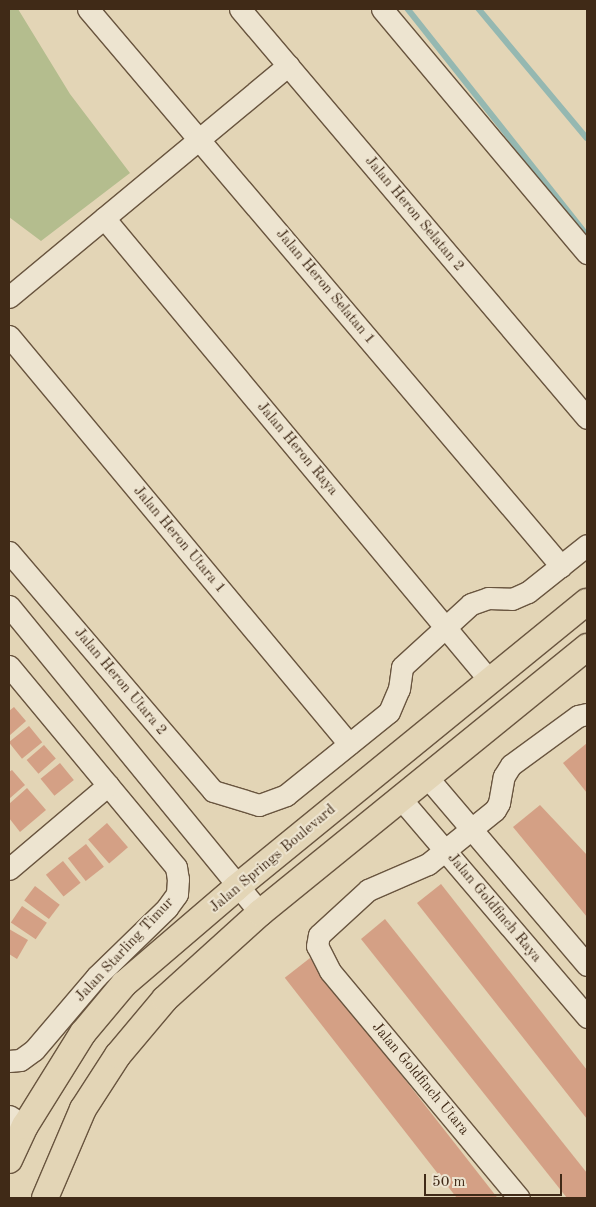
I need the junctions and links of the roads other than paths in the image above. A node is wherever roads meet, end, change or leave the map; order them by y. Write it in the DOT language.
graph roads {
  1 [pos="88,9"];
  2 [pos="240,9"];
  3 [pos="382,9"];
  4 [pos="288,65"];
  5 [pos="199,139"];
  6 [pos="104,218"];
  7 [pos="587,253"];
  8 [pos="9,296"];
  9 [pos="9,336"];
  10 [pos="587,418"];
  11 [pos="587,545"];
  12 [pos="9,552"];
  13 [pos="561,566"];
  14 [pos="587,602"];
  15 [pos="9,606"];
  16 [pos="446,627"];
  17 [pos="587,647"];
  18 [pos="9,666"];
  19 [pos="490,681"];
  20 [pos="587,714"];
  21 [pos="349,744"];
  22 [pos="427,777"];
  23 [pos="108,785"];
  24 [pos="401,798"];
  25 [pos="471,829"];
  26 [pos="445,850"];
  27 [pos="10,866"];
  28 [pos="237,887"];
  29 [pos="260,913"];
  30 [pos="587,965"];
  31 [pos="587,1017"];
  32 [pos="9,1061"];
  33 [pos="17,1121"];
  34 [pos="10,1155"];
  35 [pos="45,1198"];
  36 [pos="519,1198"];
  1 -- 5 [label="street, Jalan Heron Selatan 1"];
  2 -- 4 [label="street, Jalan Heron Selatan 2"];
  3 -- 7 [label="street"];
  4 -- 5 [label="street"];
  4 -- 10 [label="street, Jalan Heron Selatan 2"];
  5 -- 6 [label="street"];
  5 -- 13 [label="street, Jalan Heron Selatan 1"];
  6 -- 8 [label="street"];
  6 -- 16 [label="street, Jalan Heron Raya"];
  9 -- 21 [label="street, Jalan Heron Utara 1"];
  11 -- 13 [label="street, Jalan Heron Utara 2"];
  12 -- 21 [label="street, Jalan Heron Utara 2"];
  13 -- 16 [label="street, Jalan Heron Utara 2"];
  14 -- 19 [label="main road, Jalan Springs Boulevard"];
  15 -- 28 [label="street"];
  16 -- 19 [label="street, Jalan Heron Raya"];
  16 -- 21 [label="street, Jalan Heron Utara 2"];
  17 -- 22 [label="main road"];
  18 -- 23 [label="street"];
  19 -- 28 [label="main road, Jalan Springs Boulevard"];
  20 -- 25 [label="street"];
  22 -- 24 [label="main road"];
  22 -- 25 [label="street"];
  23 -- 27 [label="street"];
  23 -- 32 [label="street, Jalan Starling Timur"];
  24 -- 26 [label="street, Jalan Goldfinch Raya"];
  24 -- 29 [label="main road"];
  25 -- 26 [label="street"];
  25 -- 30 [label="street"];
  26 -- 31 [label="street, Jalan Goldfinch Raya"];
  26 -- 36 [label="street, Jalan Goldfinch Utara"];
  28 -- 29 [label="street"];
  28 -- 33 [label="main road, Jalan Springs Boulevard"];
  29 -- 35 [label="main road"];
  33 -- 34 [label="main road, Jalan Springs Boulevard"];
}
